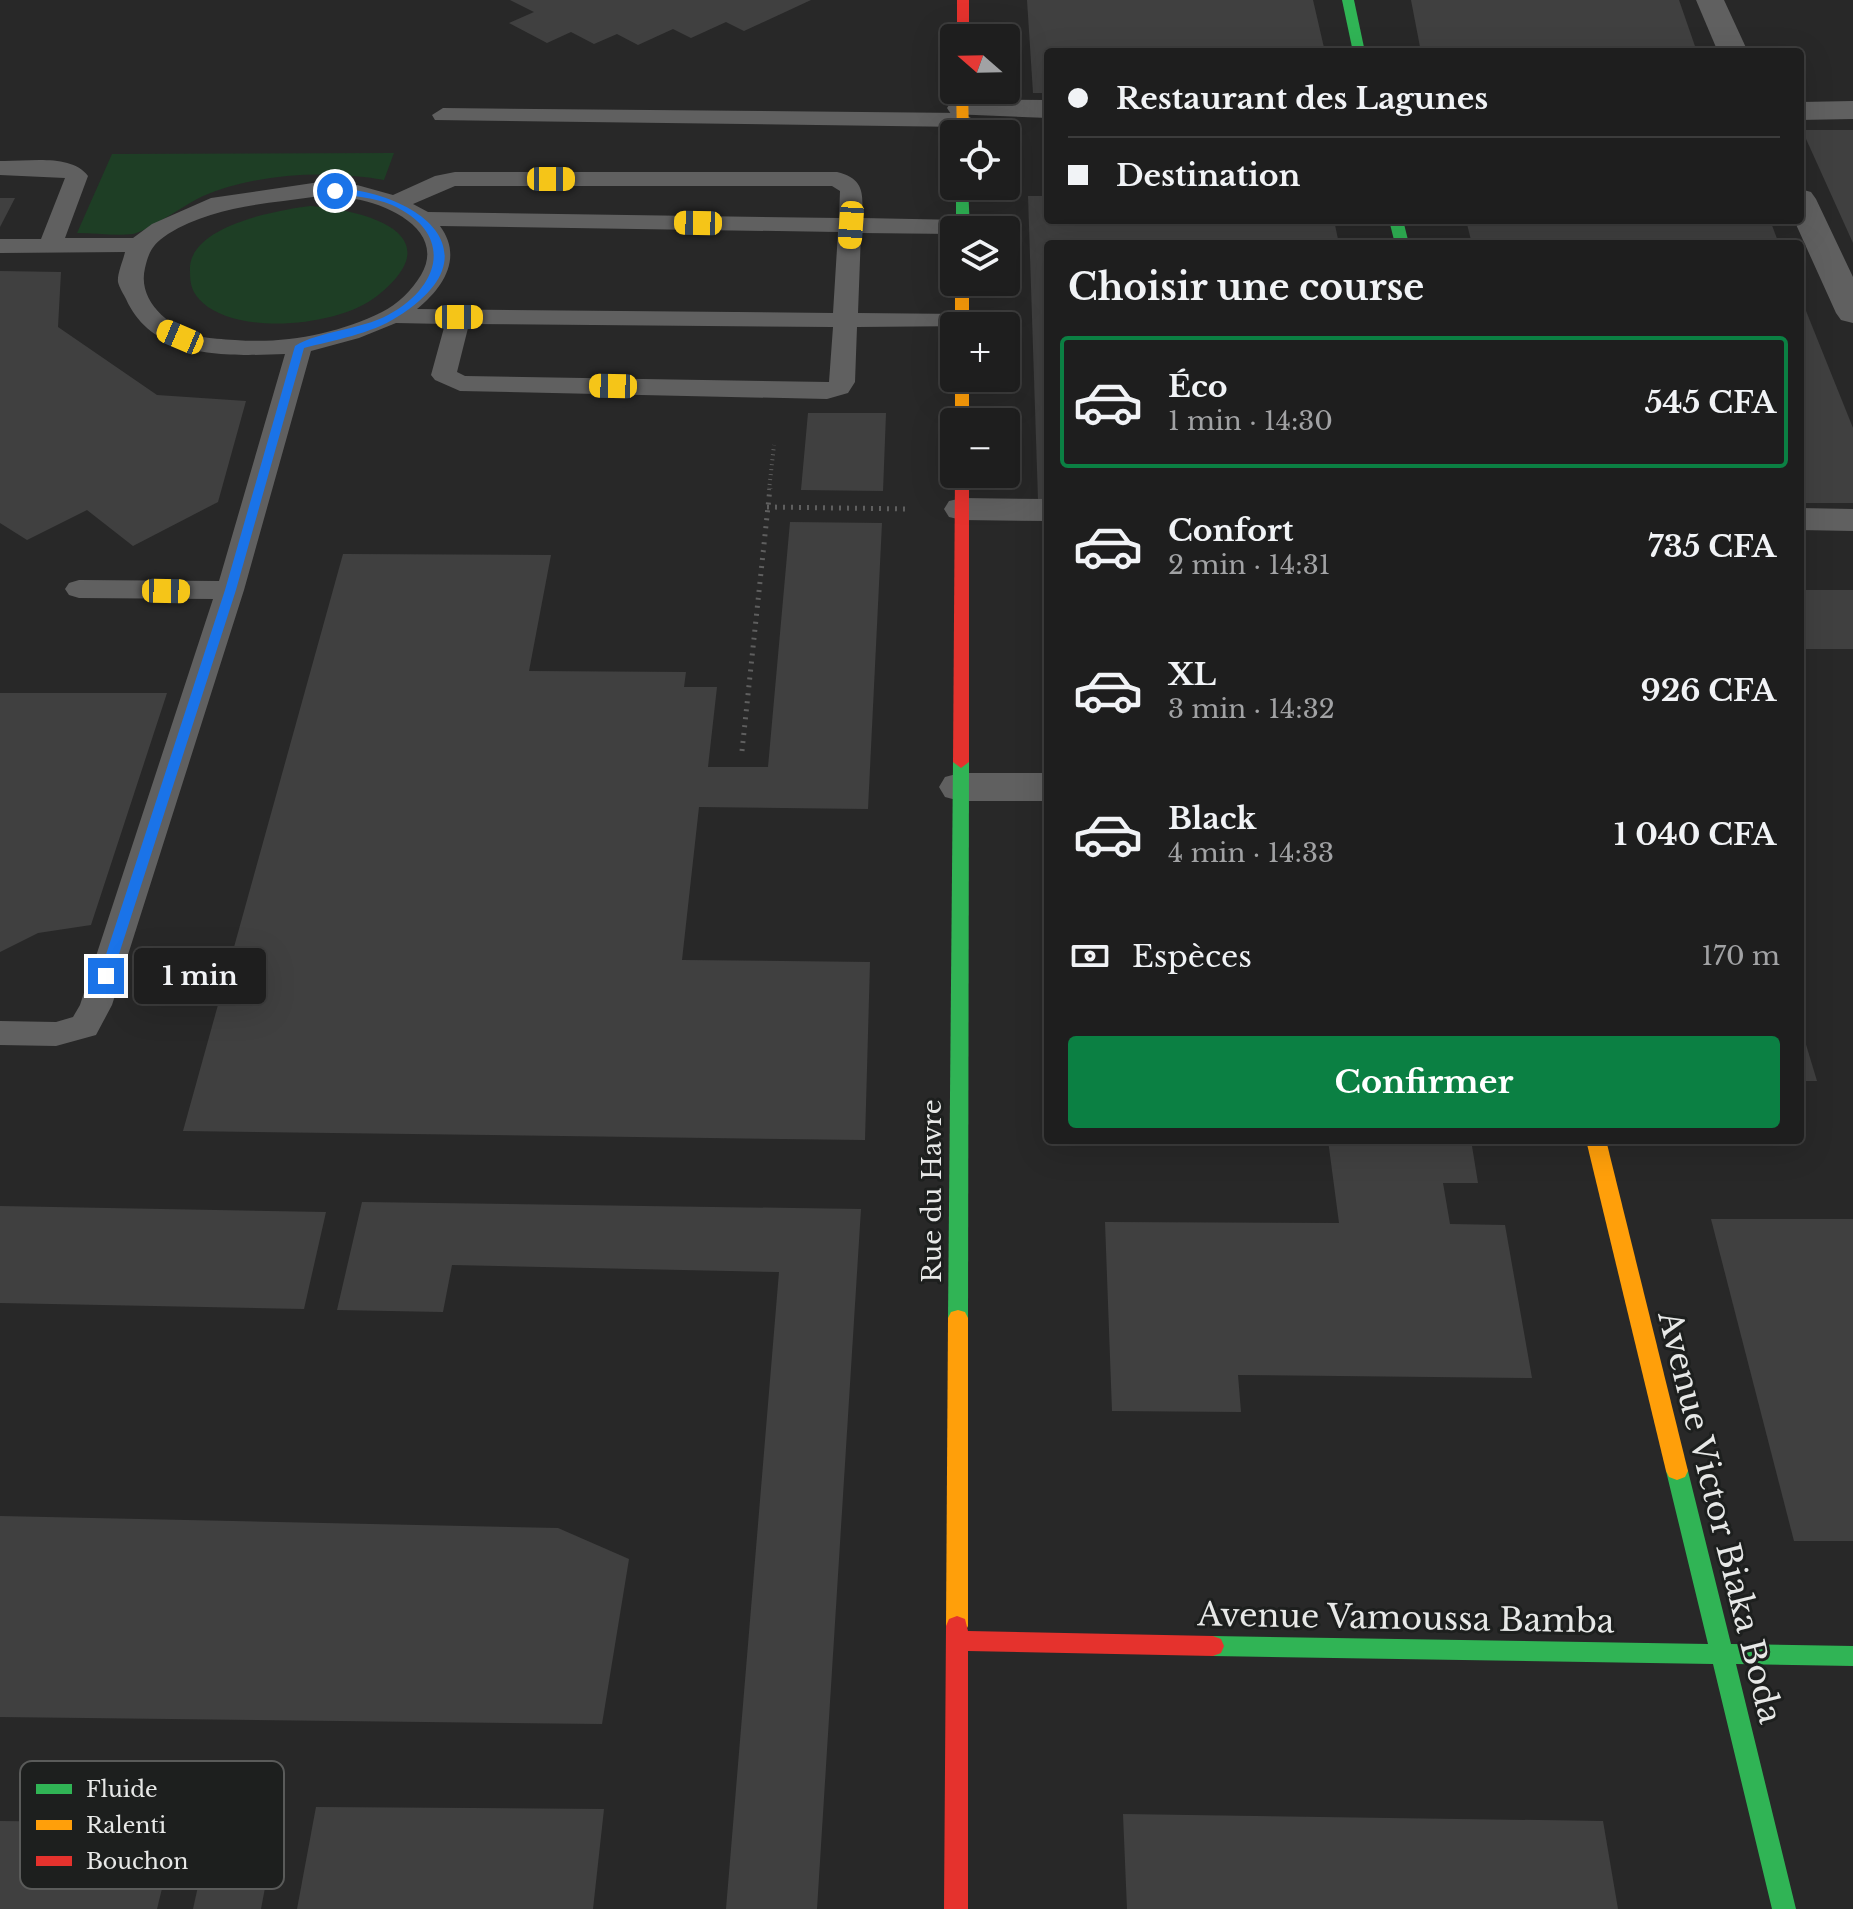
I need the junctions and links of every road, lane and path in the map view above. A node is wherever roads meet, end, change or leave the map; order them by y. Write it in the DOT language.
graph roads {
  1 [pos="963,0"];
  2 [pos="1348,0"];
  3 [pos="1710,0"];
  4 [pos="963,24"];
  5 [pos="1358,48"];
  6 [pos="1731,48"];
  7 [pos="1044,109"];
  8 [pos="1853,110"];
  9 [pos="1804,111"];
  10 [pos="962,113"];
  11 [pos="443,115"];
  12 [pos="0,168"];
  13 [pos="395,203"];
  14 [pos="1804,208"];
  15 [pos="423,219"];
  16 [pos="851,225"];
  17 [pos="940,227"];
  18 [pos="139,245"];
  19 [pos="0,246"];
  20 [pos="50,247"];
  21 [pos="1853,313"];
  22 [pos="393,316"];
  23 [pos="459,317"];
  24 [pos="844,320"];
  25 [pos="940,322"];
  26 [pos="300,346"];
  27 [pos="774,445"];
  28 [pos="962,492"];
  29 [pos="767,507"];
  30 [pos="1044,509"];
  31 [pos="1804,519"];
  32 [pos="1853,520"];
  33 [pos="79,589"];
  34 [pos="230,590"];
  35 [pos="742,751"];
  36 [pos="960,787"];
  37 [pos="1044,787"];
  38 [pos="0,1033"];
  39 [pos="1597,1144"];
  40 [pos="958,1641"];
  41 [pos="1724,1652"];
  42 [pos="1853,1656"];
  43 [pos="956,1909"];
  44 [pos="1784,1909"];
  1 -- 4 [label="main road"];
  2 -- 5 [label="main road"];
  3 -- 6 [label="street"];
  7 -- 10 [label="street"];
  8 -- 9 [label="street"];
  10 -- 11 [label="lane"];
  12 -- 20 [label="lane"];
  13 -- 15 [label="lane"];
  13 -- 16 [label="lane"];
  13 -- 18 [label="lane"];
  14 -- 21 [label="street"];
  15 -- 16 [label="lane"];
  15 -- 22 [label="lane"];
  16 -- 17 [label="lane"];
  16 -- 24 [label="lane"];
  18 -- 20 [label="lane"];
  18 -- 26 [label="lane"];
  19 -- 20 [label="lane"];
  22 -- 23 [label="lane"];
  22 -- 26 [label="lane"];
  23 -- 24 [label="lane"];
  23 -- 24 [label="lane"];
  24 -- 25 [label="lane"];
  26 -- 34 [label="lane"];
  27 -- 29 [label="path"];
  28 -- 29 [label="path"];
  28 -- 30 [label="street"];
  28 -- 36 [label="main road, Rue du Havre"];
  29 -- 35 [label="path"];
  31 -- 32 [label="street"];
  33 -- 34 [label="lane"];
  34 -- 38 [label="lane"];
  36 -- 37 [label="street"];
  36 -- 40 [label="main road, Rue du Havre"];
  39 -- 41 [label="main road, Avenue Victor Biaka Boda"];
  40 -- 41 [label="main road, Avenue Vamoussa Bamba"];
  40 -- 43 [label="main road, Rue du Havre"];
  41 -- 42 [label="main road, Avenue Vamoussa Bamba"];
  41 -- 44 [label="main road, Avenue Victor Biaka Boda"];
}
